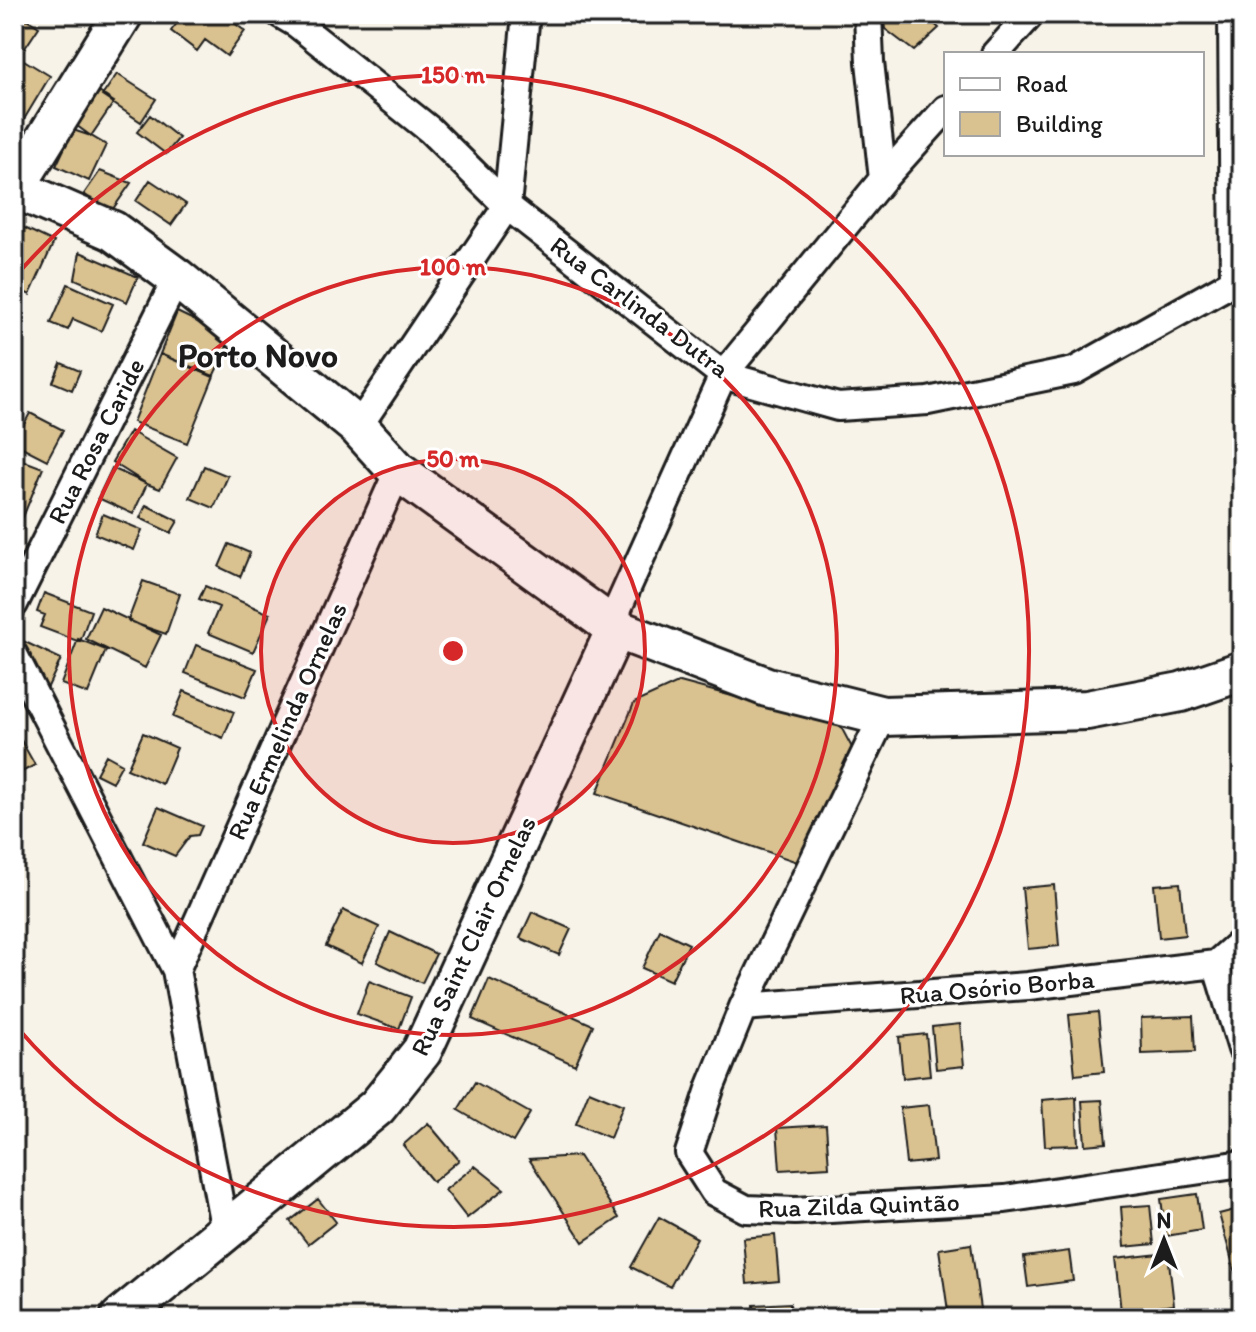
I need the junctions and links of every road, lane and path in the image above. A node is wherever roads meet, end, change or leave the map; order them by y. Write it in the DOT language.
graph roads {
  1 [pos="123,14"];
  2 [pos="280,14"];
  3 [pos="526,14"];
  4 [pos="868,14"];
  5 [pos="1031,14"];
  6 [pos="1232,14"];
  7 [pos="997,52"];
  8 [pos="944,111"];
  9 [pos="883,179"];
  10 [pos="14,188"];
  11 [pos="507,206"];
  12 [pos="177,278"];
  13 [pos="1238,280"];
  14 [pos="723,375"];
  15 [pos="358,427"];
  16 [pos="398,471"];
  17 [pos="14,604"];
  18 [pos="616,629"];
  19 [pos="14,655"];
  20 [pos="1242,671"];
  21 [pos="883,716"];
  22 [pos="1242,941"];
  23 [pos="1216,964"];
  24 [pos="176,970"];
  25 [pos="743,1007"];
  26 [pos="1242,1049"];
  27 [pos="1242,1164"];
  28 [pos="225,1231"];
  29 [pos="120,1318"];
  1 -- 10 [label="main road"];
  2 -- 11 [label="street, Rua Carlinda Dutra"];
  3 -- 11 [label="street"];
  4 -- 9 [label="street"];
  5 -- 7 [label="street"];
  6 -- 13 [label="street"];
  8 -- 9 [label="street"];
  9 -- 14 [label="street"];
  10 -- 12 [label="main road"];
  11 -- 14 [label="street, Rua Carlinda Dutra"];
  11 -- 15 [label="street"];
  12 -- 15 [label="main road"];
  12 -- 17 [label="street, Rua Rosa Caride"];
  13 -- 14 [label="street, Rua Carlinda Dutra"];
  14 -- 18 [label="street"];
  15 -- 16 [label="main road"];
  16 -- 18 [label="main road"];
  16 -- 24 [label="street, Rua Ermelinda Ornelas"];
  18 -- 21 [label="main road"];
  18 -- 28 [label="main road, Rua Saint Clair Ornelas"];
  19 -- 24 [label="street"];
  20 -- 21 [label="main road"];
  21 -- 25 [label="street, Rua Zilda Quintão"];
  22 -- 23 [label="street"];
  23 -- 25 [label="street, Rua Osório Borba"];
  23 -- 26 [label="street"];
  24 -- 28 [label="street"];
  25 -- 27 [label="street, Rua Zilda Quintão"];
  28 -- 29 [label="main road, Rua Saint Clair Ornelas"];
}
